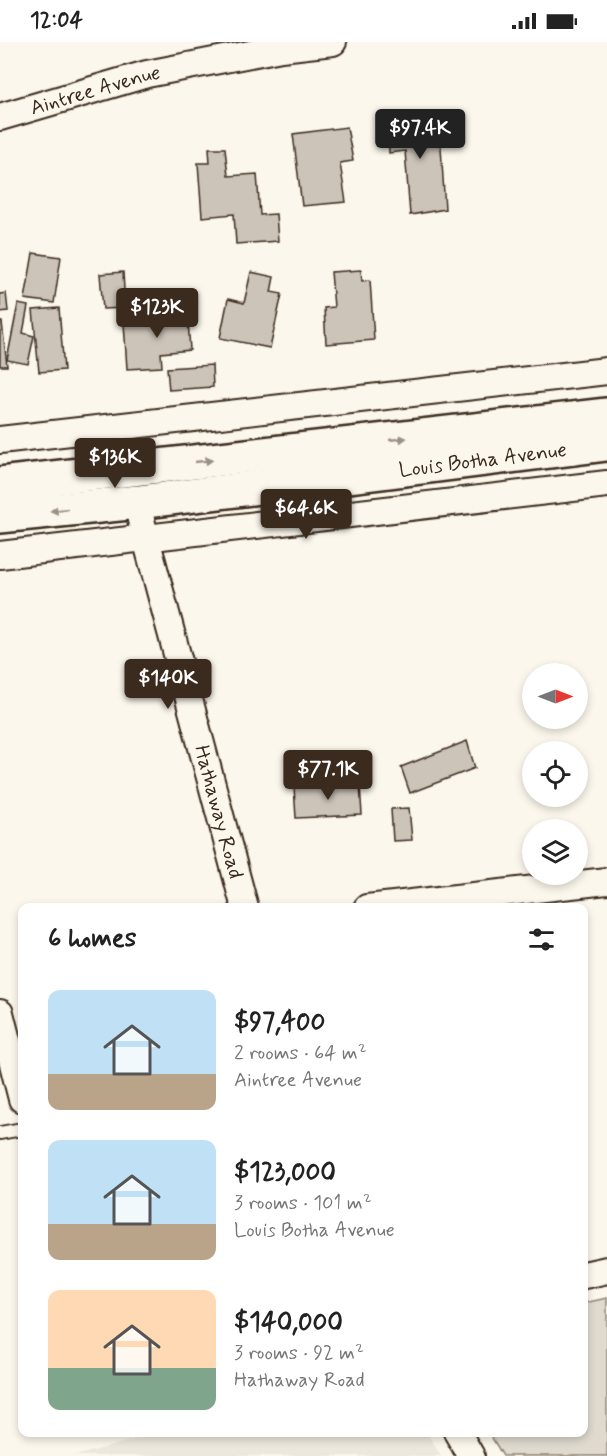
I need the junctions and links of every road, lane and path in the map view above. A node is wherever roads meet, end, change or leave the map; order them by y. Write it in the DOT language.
graph roads {
  1 [pos="333,42"];
  2 [pos="0,117"];
  3 [pos="607,371"];
  4 [pos="607,415"];
  5 [pos="0,440"];
  6 [pos="607,444"];
  7 [pos="134,469"];
  8 [pos="0,484"];
  9 [pos="607,484"];
  10 [pos="139,502"];
  11 [pos="0,516"];
  12 [pos="145,537"];
  13 [pos="0,555"];
  14 [pos="607,881"];
  15 [pos="244,903"];
  16 [pos="411,903"];
  17 [pos="0,1013"];
  18 [pos="18,1083"];
  19 [pos="18,1130"];
  20 [pos="0,1133"];
  21 [pos="607,1270"];
  22 [pos="588,1274"];
  23 [pos="460,1437"];
  24 [pos="471,1456"];
  1 -- 2 [label="street, Aintree Avenue"];
  3 -- 5 [label="street"];
  7 -- 4 [label="main road, Louis Botha Avenue, one-way"];
  6 -- 10 [label="main road, Louis Botha Avenue"];
  7 -- 8 [label="main road, Louis Botha Avenue"];
  7 -- 10 [label="street, Hathaway Road"];
  9 -- 12 [label="street, Louis Botha Avenue"];
  10 -- 11 [label="main road, Louis Botha Avenue, one-way"];
  10 -- 12 [label="street, Hathaway Road"];
  12 -- 13 [label="street, Louis Botha Avenue"];
  12 -- 15 [label="street, Hathaway Road"];
  14 -- 16 [label="street"];
  17 -- 18 [label="street"];
  19 -- 20 [label="lane"];
  21 -- 22 [label="street"];
  23 -- 24 [label="street"];
}
